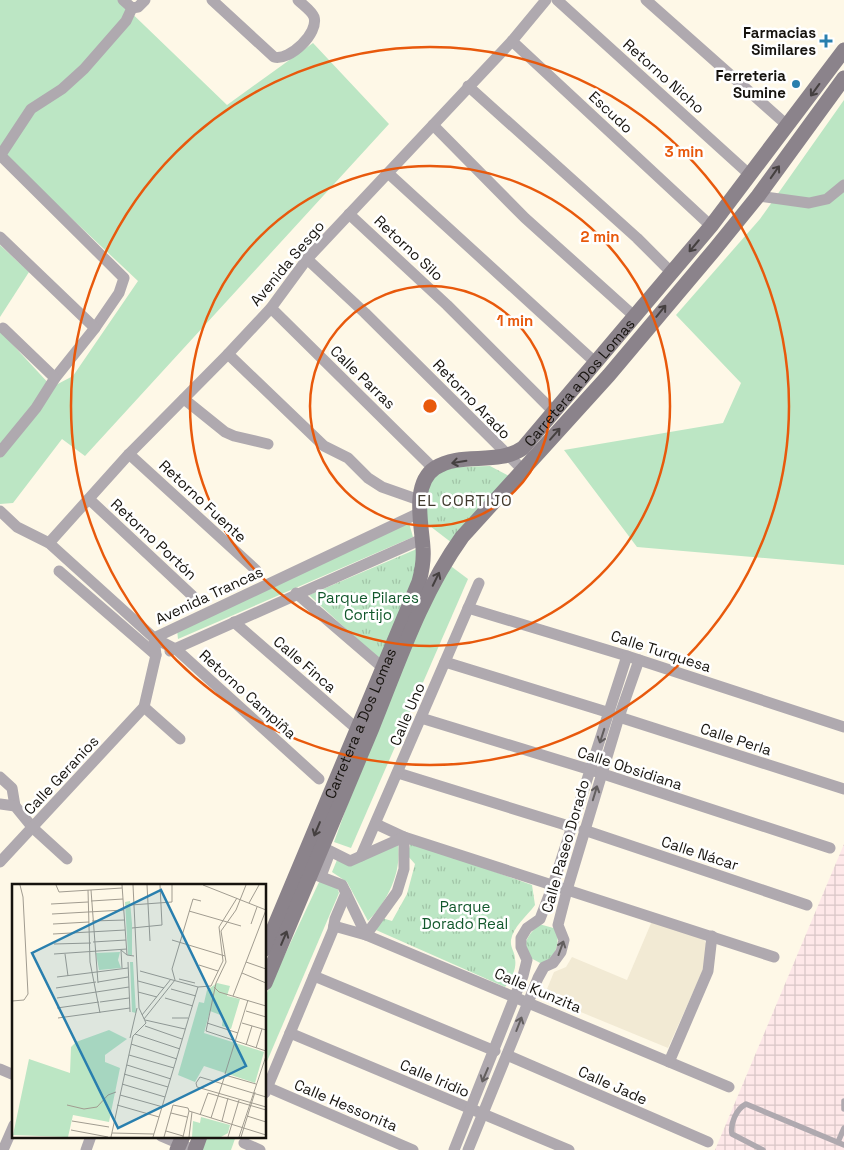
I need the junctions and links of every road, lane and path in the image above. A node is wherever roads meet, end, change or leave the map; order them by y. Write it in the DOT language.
graph roads {
  1 [pos="123,0"];
  2 [pos="145,0"];
  3 [pos="212,0"];
  4 [pos="298,0"];
  5 [pos="546,0"];
  6 [pos="557,0"];
  7 [pos="646,0"];
  8 [pos="132,8"];
  9 [pos="512,41"];
  10 [pos="844,50"];
  11 [pos="844,78"];
  12 [pos="468,86"];
  13 [pos="433,125"];
  14 [pos="788,126"];
  15 [pos="0,156"];
  16 [pos="388,173"];
  17 [pos="750,175"];
  18 [pos="844,185"];
  19 [pos="758,196"];
  20 [pos="349,214"];
  21 [pos="711,226"];
  22 [pos="0,237"];
  23 [pos="307,259"];
  24 [pos="672,273"];
  25 [pos="270,308"];
  26 [pos="634,316"];
  27 [pos="3,328"];
  28 [pos="96,328"];
  29 [pos="228,354"];
  30 [pos="596,363"];
  31 [pos="55,378"];
  32 [pos="184,399"];
  33 [pos="554,412"];
  34 [pos="268,444"];
  35 [pos="0,452"];
  36 [pos="129,454"];
  37 [pos="507,457"];
  38 [pos="434,469"];
  39 [pos="523,470"];
  40 [pos="89,499"];
  41 [pos="419,506"];
  42 [pos="0,511"];
  43 [pos="422,539"];
  44 [pos="50,543"];
  45 [pos="256,570"];
  46 [pos="59,571"];
  47 [pos="479,583"];
  48 [pos="296,593"];
  49 [pos="198,601"];
  50 [pos="468,608"];
  51 [pos="234,622"];
  52 [pos="154,638"];
  53 [pos="177,650"];
  54 [pos="156,655"];
  55 [pos="627,656"];
  56 [pos="639,660"];
  57 [pos="445,662"];
  58 [pos="382,667"];
  59 [pos="144,707"];
  60 [pos="614,715"];
  61 [pos="421,718"];
  62 [pos="844,727"];
  63 [pos="357,729"];
  64 [pos="180,739"];
  65 [pos="596,772"];
  66 [pos="398,773"];
  67 [pos="0,776"];
  68 [pos="319,779"];
  69 [pos="844,789"];
  70 [pos="335,799"];
  71 [pos="0,804"];
  72 [pos="15,806"];
  73 [pos="376,824"];
  74 [pos="572,827"];
  75 [pos="33,828"];
  76 [pos="584,830"];
  77 [pos="404,837"];
  78 [pos="830,848"];
  79 [pos="326,850"];
  80 [pos="361,856"];
  81 [pos="67,859"];
  82 [pos="0,862"];
  83 [pos="316,874"];
  84 [pos="553,885"];
  85 [pos="567,890"];
  86 [pos="346,893"];
  87 [pos="807,905"];
  88 [pos="540,919"];
  89 [pos="558,925"];
  90 [pos="334,926"];
  91 [pos="366,935"];
  92 [pos="712,936"];
  93 [pos="266,947"];
  94 [pos="774,957"];
  95 [pos="526,960"];
  96 [pos="544,967"];
  97 [pos="314,976"];
  98 [pos="266,981"];
  99 [pos="516,997"];
  100 [pos="528,1002"];
  101 [pos="290,1033"];
  102 [pos="495,1051"];
  103 [pos="507,1055"];
  104 [pos="669,1062"];
  105 [pos="0,1069"];
  106 [pos="12,1074"];
  107 [pos="729,1087"];
  108 [pos="266,1090"];
  109 [pos="844,1101"];
  110 [pos="470,1109"];
  111 [pos="844,1110"];
  112 [pos="484,1115"];
  113 [pos="844,1128"];
  114 [pos="12,1130"];
  115 [pos="90,1138"];
  116 [pos="166,1138"];
  117 [pos="199,1138"];
  118 [pos="708,1142"];
  119 [pos="180,1143"];
  120 [pos="244,1143"];
  121 [pos="841,1143"];
  122 [pos="3,1150"];
  123 [pos="86,1150"];
  124 [pos="194,1150"];
  125 [pos="260,1150"];
  126 [pos="413,1150"];
  127 [pos="454,1150"];
  128 [pos="468,1150"];
  129 [pos="569,1150"];
  130 [pos="763,1150"];
  1 -- 8 [label="street"];
  2 -- 8 [label="street"];
  3 -- 4 [label="street"];
  5 -- 9 [label="street, Avenida Sesgo"];
  6 -- 17 [label="street, Retorno Nicho"];
  7 -- 14 [label="street"];
  8 -- 15 [label="street"];
  9 -- 12 [label="street, Avenida Sesgo"];
  9 -- 21 [label="street, Escudo"];
  10 -- 14 [label="main road, Carretera a Dos Lomas, one-way"];
  19 -- 11 [label="main road, Carretera a Dos Lomas, one-way"];
  12 -- 13 [label="street, Avenida Sesgo"];
  12 -- 24 [label="street"];
  13 -- 16 [label="street, Avenida Sesgo"];
  13 -- 26 [label="street"];
  14 -- 17 [label="main road, Carretera a Dos Lomas"];
  15 -- 28 [label="street"];
  16 -- 20 [label="street, Avenida Sesgo"];
  16 -- 30 [label="street"];
  17 -- 21 [label="main road, Carretera a Dos Lomas"];
  18 -- 19 [label="street"];
  39 -- 19 [label="main road, Carretera a Dos Lomas, one-way"];
  20 -- 23 [label="street, Avenida Sesgo"];
  20 -- 33 [label="street, Retorno Silo"];
  21 -- 24 [label="main road, Carretera a Dos Lomas, one-way"];
  22 -- 28 [label="street"];
  23 -- 25 [label="street, Avenida Sesgo"];
  23 -- 37 [label="street, Retorno Arado"];
  24 -- 26 [label="main road, Carretera a Dos Lomas"];
  25 -- 29 [label="street, Avenida Sesgo"];
  25 -- 38 [label="street, Calle Parras"];
  26 -- 30 [label="main road, Carretera a Dos Lomas"];
  27 -- 31 [label="street"];
  28 -- 31 [label="street"];
  29 -- 32 [label="street, Avenida Sesgo"];
  29 -- 41 [label="street"];
  30 -- 33 [label="main road, Carretera a Dos Lomas"];
  31 -- 35 [label="street"];
  32 -- 34 [label="street"];
  32 -- 36 [label="street, Avenida Sesgo"];
  33 -- 37 [label="main road, Carretera a Dos Lomas"];
  36 -- 40 [label="street, Avenida Sesgo"];
  36 -- 45 [label="street, Retorno Fuente"];
  37 -- 38 [label="main road, Carretera a Dos Lomas, one-way"];
  37 -- 39 [label="street, Retorno Arado"];
  38 -- 41 [label="main road, Carretera a Dos Lomas"];
  70 -- 39 [label="main road, Carretera a Dos Lomas, one-way"];
  40 -- 44 [label="street, Avenida Sesgo"];
  40 -- 49 [label="street, Retorno Portón"];
  41 -- 43 [label="main road, Carretera a Dos Lomas"];
  41 -- 52 [label="street, Avenida Trancas"];
  42 -- 44 [label="street, Retorno Campiña"];
  43 -- 48 [label="street"];
  43 -- 58 [label="main road, Carretera a Dos Lomas"];
  44 -- 52 [label="street, Retorno Campiña"];
  46 -- 54 [label="street"];
  47 -- 50 [label="street, Calle Uno"];
  48 -- 51 [label="street"];
  48 -- 58 [label="street"];
  50 -- 55 [label="street, Calle Turquesa"];
  50 -- 57 [label="street, Calle Uno"];
  51 -- 53 [label="street"];
  51 -- 63 [label="street, Calle Finca"];
  52 -- 53 [label="street, Retorno Campiña"];
  52 -- 54 [label="street, Avenida Trancas"];
  53 -- 54 [label="street"];
  53 -- 68 [label="street, Retorno Campiña"];
  54 -- 59 [label="street, Avenida Trancas"];
  55 -- 56 [label="street, Calle Turquesa"];
  55 -- 60 [label="street, Calle Paseo Dorado"];
  56 -- 60 [label="street, Calle Paseo Dorado"];
  56 -- 62 [label="street, Calle Turquesa"];
  57 -- 60 [label="street, Calle Perla"];
  57 -- 61 [label="street, Calle Uno"];
  58 -- 63 [label="main road, Carretera a Dos Lomas"];
  59 -- 64 [label="street"];
  59 -- 75 [label="street, Calle Geranios"];
  60 -- 65 [label="street, Calle Paseo Dorado"];
  60 -- 69 [label="street, Calle Perla"];
  61 -- 65 [label="street, Calle Obsidiana"];
  61 -- 66 [label="street, Calle Uno"];
  63 -- 70 [label="main road, Carretera a Dos Lomas"];
  65 -- 74 [label="street, Calle Paseo Dorado"];
  76 -- 65 [label="street, Calle Paseo Dorado, one-way"];
  65 -- 78 [label="street, Calle Obsidiana"];
  66 -- 73 [label="street, Calle Uno"];
  66 -- 74 [label="street"];
  67 -- 72 [label="street"];
  70 -- 79 [label="main road, Carretera a Dos Lomas"];
  70 -- 93 [label="main road, Carretera a Dos Lomas, one-way"];
  71 -- 72 [label="street"];
  72 -- 75 [label="street"];
  73 -- 77 [label="street"];
  73 -- 80 [label="street, Calle Uno"];
  74 -- 84 [label="street, Calle Paseo Dorado"];
  75 -- 81 [label="street"];
  75 -- 82 [label="street, Calle Geranios"];
  76 -- 85 [label="street, Calle Paseo Dorado"];
  76 -- 87 [label="street, Calle Nácar"];
  77 -- 80 [label="street"];
  77 -- 84 [label="street"];
  77 -- 91 [label="street"];
  79 -- 80 [label="street"];
  79 -- 83 [label="main road, Carretera a Dos Lomas"];
  83 -- 86 [label="street"];
  98 -- 83 [label="main road, Carretera a Dos Lomas, one-way"];
  84 -- 85 [label="street"];
  84 -- 88 [label="street, Calle Paseo Dorado"];
  85 -- 89 [label="street, Calle Paseo Dorado"];
  85 -- 92 [label="street"];
  86 -- 90 [label="street"];
  86 -- 91 [label="street"];
  88 -- 89 [label="street"];
  88 -- 95 [label="street, Calle Paseo Dorado"];
  96 -- 89 [label="street, Calle Paseo Dorado, one-way"];
  90 -- 91 [label="street, Calle Kunzita"];
  90 -- 97 [label="street"];
  91 -- 99 [label="street, Calle Kunzita"];
  92 -- 94 [label="street"];
  92 -- 104 [label="street"];
  95 -- 96 [label="street"];
  95 -- 99 [label="street, Calle Paseo Dorado"];
  96 -- 100 [label="street, Calle Paseo Dorado"];
  97 -- 101 [label="street"];
  97 -- 102 [label="street"];
  99 -- 100 [label="street, Calle Kunzita"];
  99 -- 102 [label="street, Calle Paseo Dorado"];
  103 -- 100 [label="street, Calle Paseo Dorado, one-way"];
  100 -- 104 [label="street, Calle Kunzita"];
  101 -- 108 [label="street"];
  101 -- 110 [label="street, Calle Iridio"];
  102 -- 110 [label="street, Calle Paseo Dorado, one-way"];
  103 -- 112 [label="street, Calle Paseo Dorado"];
  103 -- 118 [label="street, Calle Jade"];
  104 -- 107 [label="street, Calle Kunzita"];
  105 -- 106 [label="street"];
  108 -- 126 [label="street, Calle Hessonita"];
  109 -- 111 [label="lane"];
  110 -- 112 [label="street, Calle Iridio"];
  110 -- 127 [label="street, Calle Paseo Dorado"];
  112 -- 128 [label="street, Calle Paseo Dorado"];
  112 -- 129 [label="street, Calle Iridio"];
  113 -- 121 [label="lane"];
  114 -- 122 [label="street"];
  115 -- 123 [label="street"];
  116 -- 119 [label="street"];
  117 -- 124 [label="main road"];
  119 -- 124 [label="street"];
  120 -- 125 [label="street"];
  121 -- 130 [label="lane"];
}
